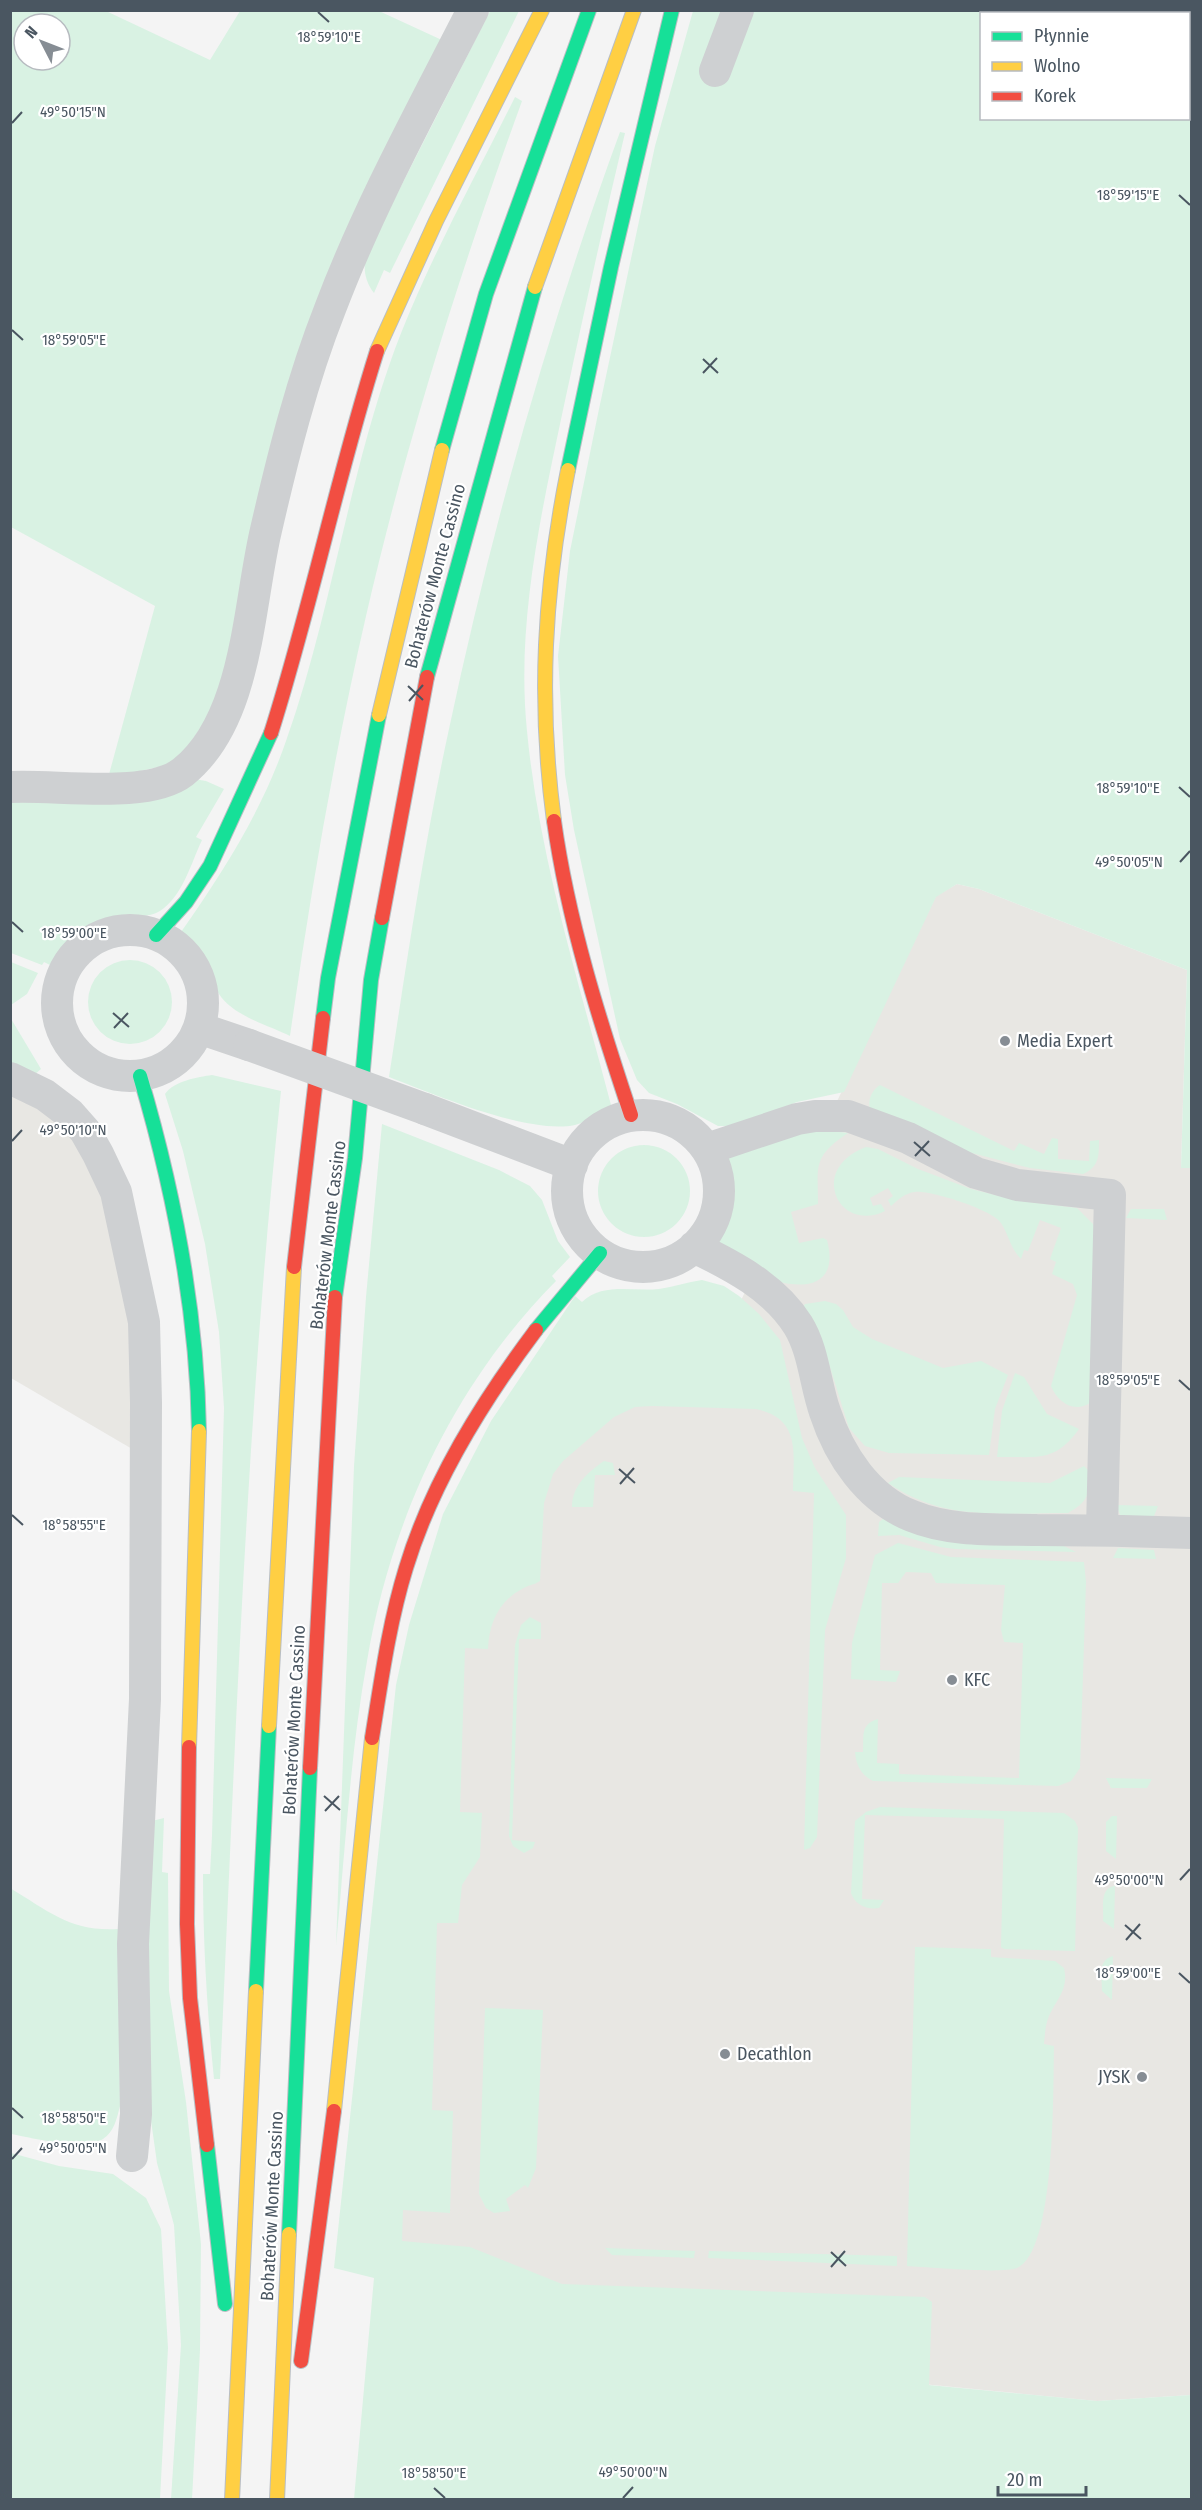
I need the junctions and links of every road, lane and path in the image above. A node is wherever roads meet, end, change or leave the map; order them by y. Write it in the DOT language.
graph roads {
  1 [pos="473,10"];
  2 [pos="542,10"];
  3 [pos="589,10"];
  4 [pos="634,10"];
  5 [pos="672,10"];
  6 [pos="738,10"];
  7 [pos="715,71"];
  8 [pos="10,788"];
  9 [pos="156,935"];
  10 [pos="199,1028"];
  11 [pos="140,1076"];
  12 [pos="10,1078"];
  13 [pos="631,1115"];
  14 [pos="707,1149"];
  15 [pos="572,1165"];
  16 [pos="694,1248"];
  17 [pos="600,1253"];
  18 [pos="1102,1530"];
  19 [pos="1191,1533"];
  20 [pos="132,2156"];
  21 [pos="299,2370"];
  22 [pos="296,2393"];
  23 [pos="236,2425"];
  24 [pos="232,2499"];
  25 [pos="278,2499"];
  1 -- 8 [label="street"];
  2 -- 9 [label="highway"];
  3 -- 23 [label="highway, Bohaterów Monte Cassino"];
  4 -- 25 [label="highway, Bohaterów Monte Cassino"];
  5 -- 13 [label="highway"];
  6 -- 7 [label="street"];
  9 -- 10 [label="street"];
  9 -- 11 [label="street"];
  10 -- 11 [label="street"];
  10 -- 15 [label="street, bridge"];
  11 -- 23 [label="highway"];
  12 -- 20 [label="street"];
  13 -- 14 [label="street"];
  13 -- 15 [label="street"];
  14 -- 16 [label="street"];
  14 -- 18 [label="street"];
  15 -- 17 [label="street"];
  16 -- 17 [label="street"];
  16 -- 18 [label="street"];
  17 -- 21 [label="highway"];
  18 -- 19 [label="street"];
  22 -- 25 [label="highway"];
  23 -- 24 [label="highway, Bohaterów Monte Cassino"];
}
